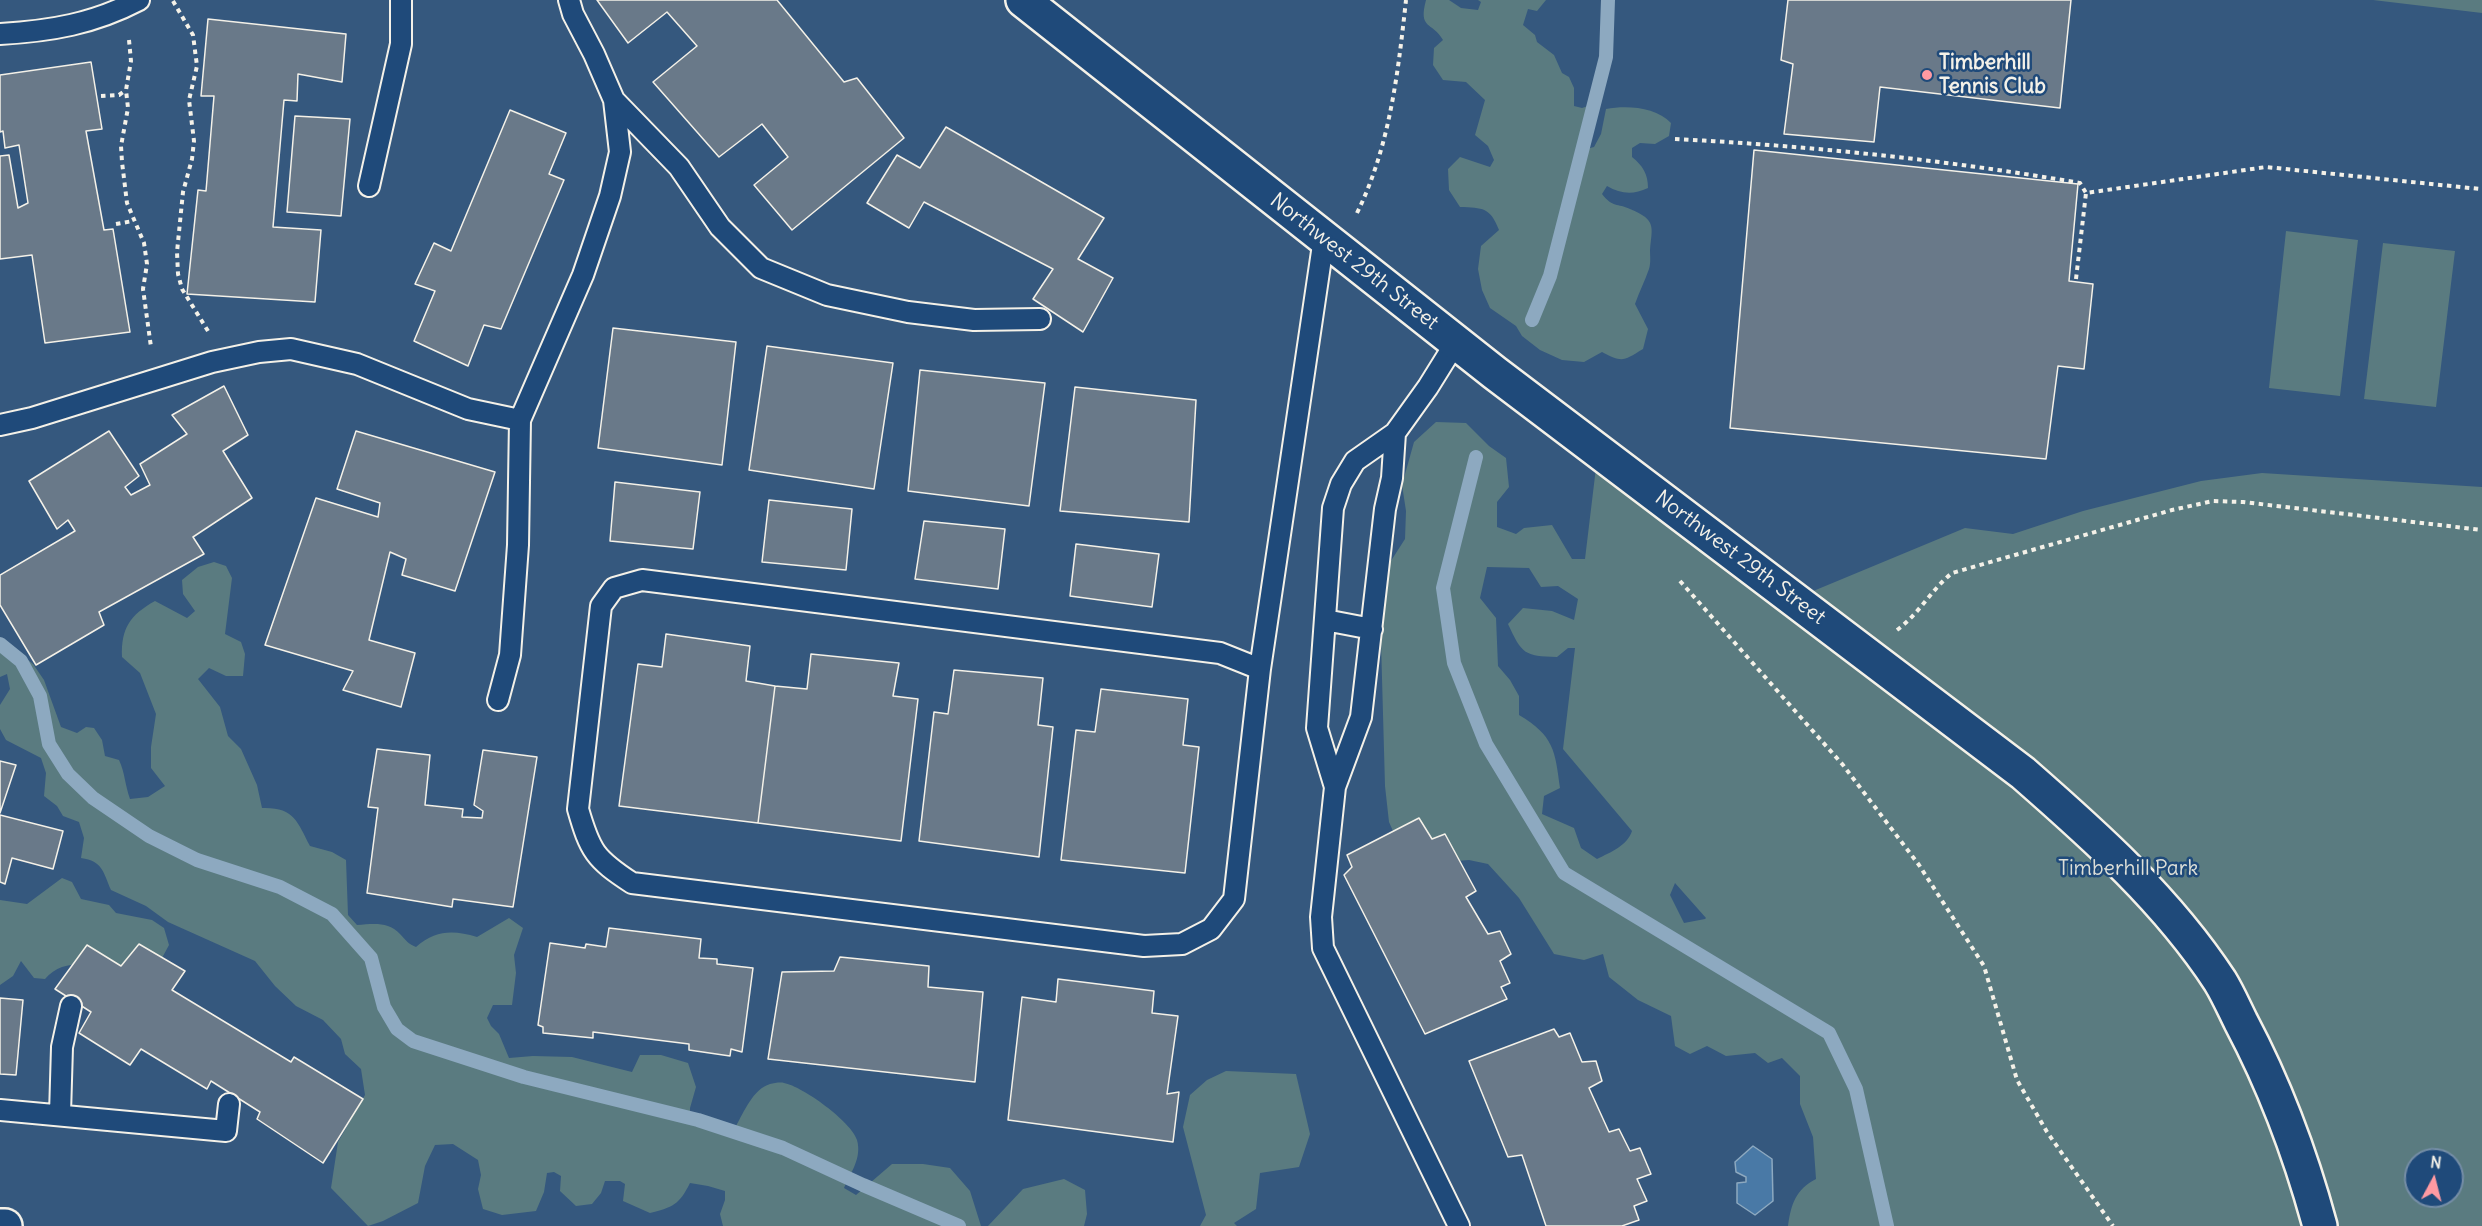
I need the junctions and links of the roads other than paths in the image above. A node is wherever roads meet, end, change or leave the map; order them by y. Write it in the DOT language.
graph roads {
  1 [pos="139,0"];
  2 [pos="401,0"];
  3 [pos="569,0"];
  4 [pos="1023,0"];
  5 [pos="0,34"];
  6 [pos="614,100"];
  7 [pos="369,186"];
  8 [pos="1331,244"];
  9 [pos="1040,319"];
  10 [pos="1456,342"];
  11 [pos="520,420"];
  12 [pos="0,425"];
  13 [pos="1395,433"];
  14 [pos="1325,620"];
  15 [pos="1372,629"];
  16 [pos="1260,669"];
  17 [pos="498,700"];
  18 [pos="1335,787"];
  19 [pos="71,1006"];
  20 [pos="229,1104"];
  21 [pos="0,1110"];
  22 [pos="60,1114"];
  23 [pos="0,1226"];
  24 [pos="5,1226"];
  25 [pos="1459,1226"];
  26 [pos="2320,1226"];
  1 -- 5 [label="lane"];
  2 -- 7 [label="lane"];
  3 -- 6 [label="lane"];
  4 -- 8 [label="street, Northwest 29th Street"];
  6 -- 9 [label="lane"];
  6 -- 11 [label="lane"];
  8 -- 10 [label="street, Northwest 29th Street"];
  8 -- 16 [label="lane"];
  10 -- 13 [label="lane"];
  10 -- 26 [label="street, Northwest 29th Street"];
  11 -- 12 [label="lane"];
  11 -- 17 [label="lane"];
  13 -- 14 [label="lane"];
  13 -- 15 [label="lane"];
  14 -- 15 [label="lane"];
  14 -- 18 [label="lane"];
  15 -- 18 [label="lane"];
  16 -- 16 [label="lane"];
  18 -- 25 [label="lane"];
  19 -- 22 [label="lane"];
  20 -- 22 [label="lane"];
  21 -- 22 [label="lane"];
  23 -- 24 [label="street"];
}
